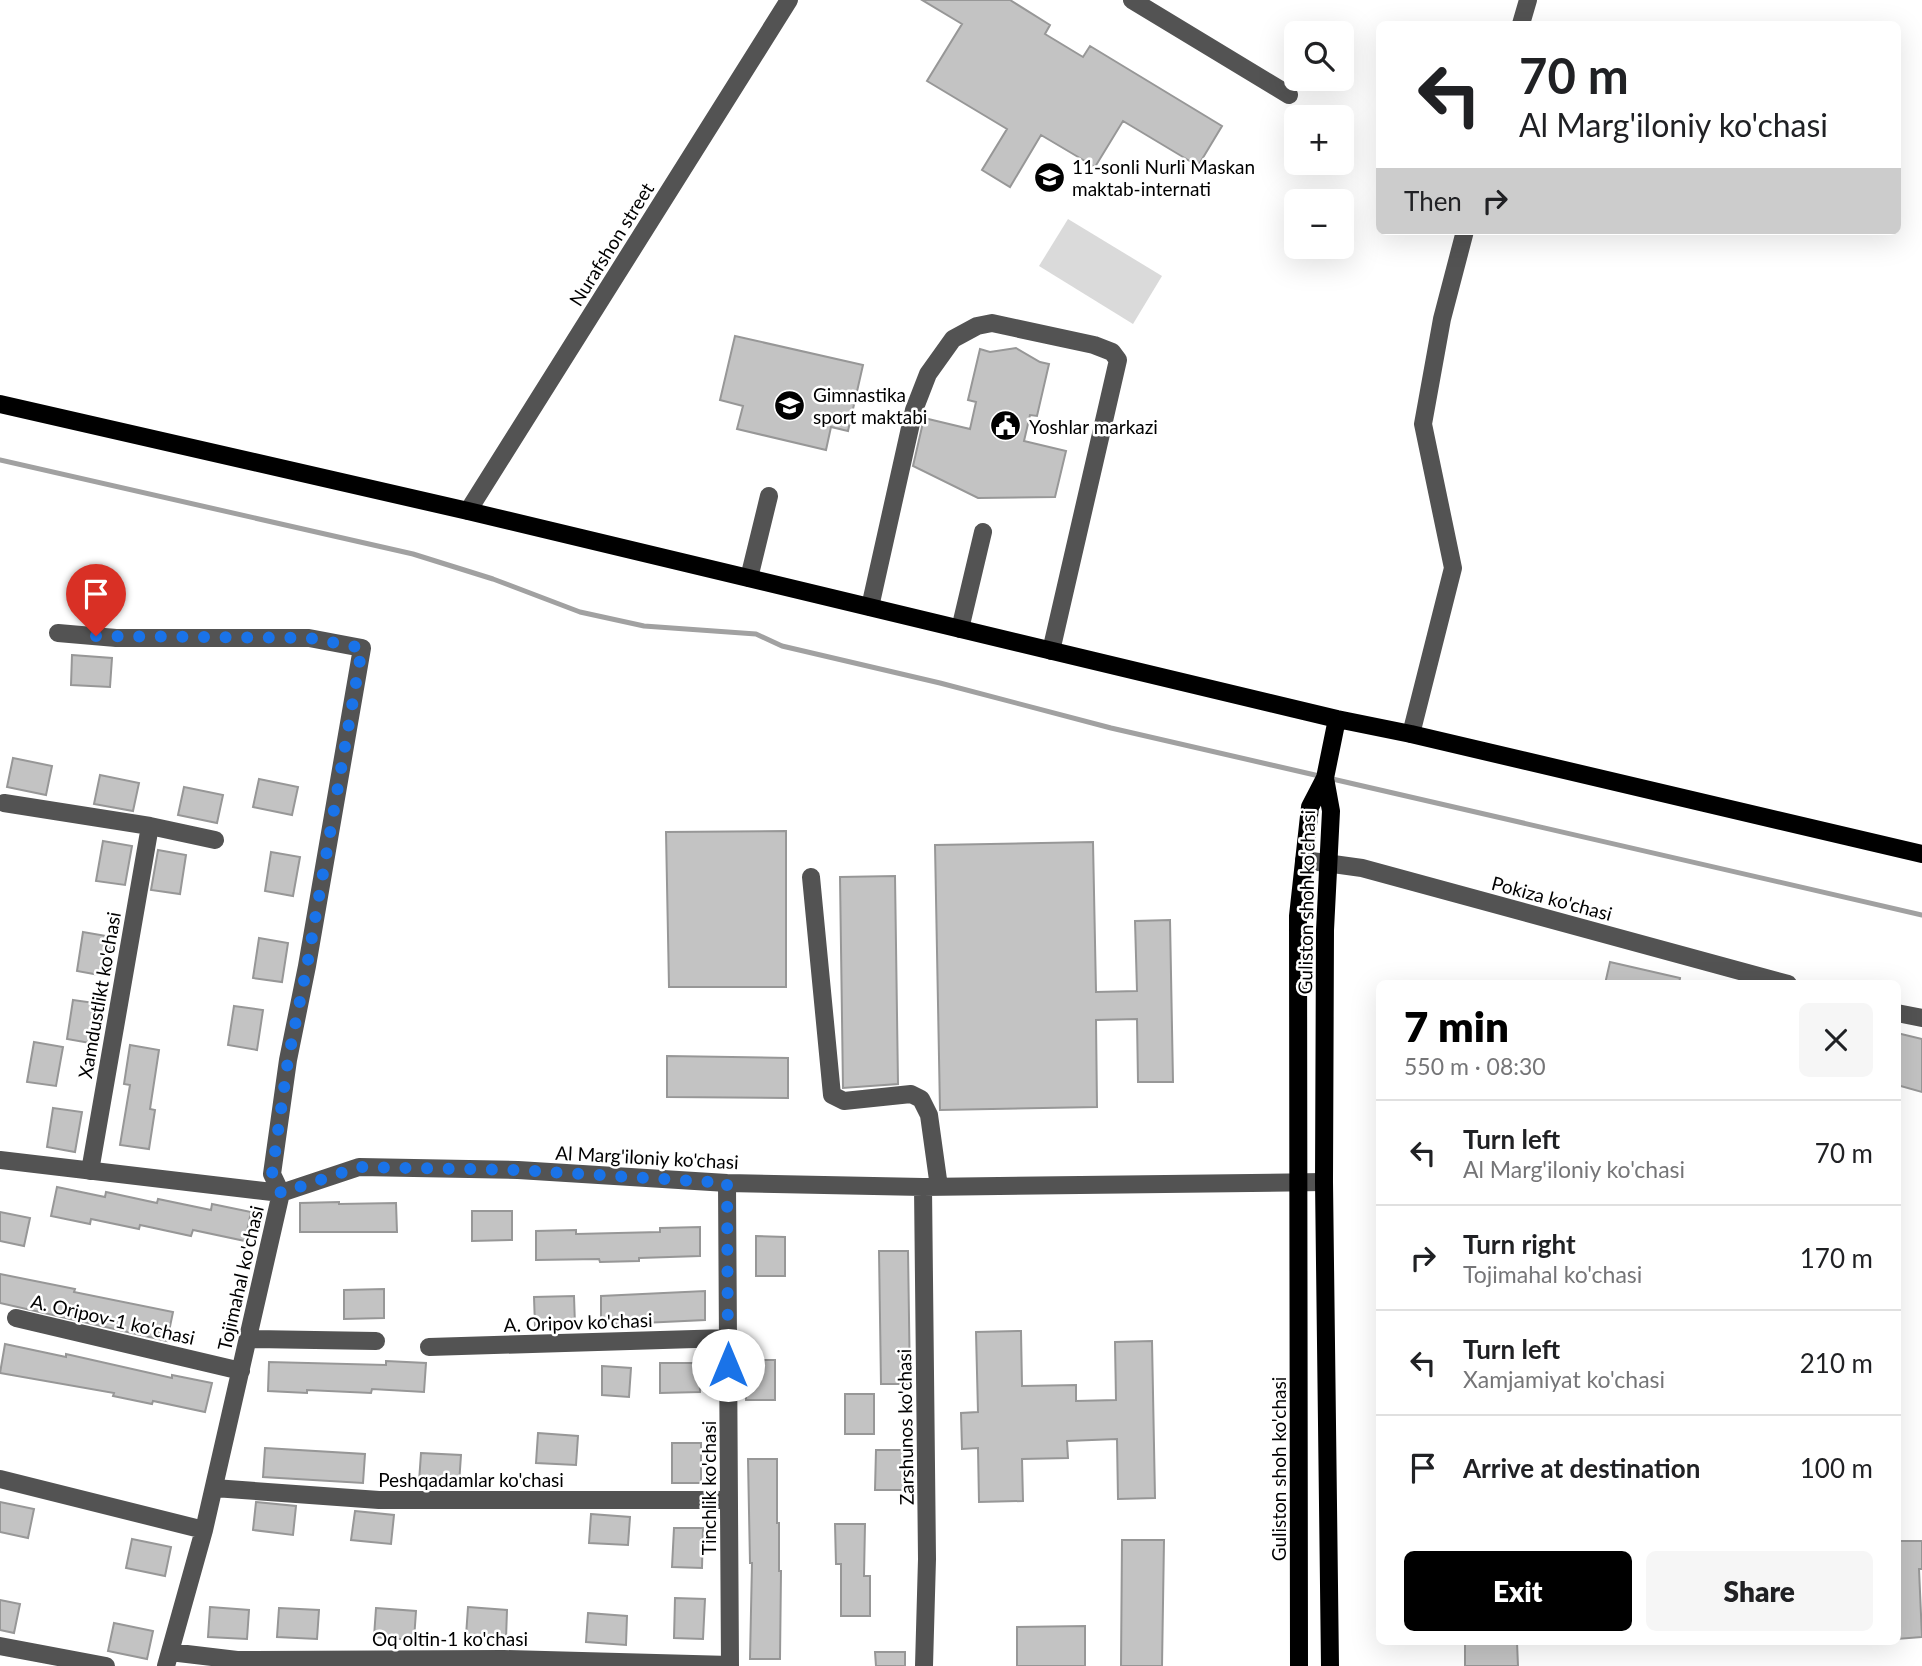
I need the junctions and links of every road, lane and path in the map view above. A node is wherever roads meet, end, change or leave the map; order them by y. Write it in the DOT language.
graph roads {
  1 [pos="789,0"];
  2 [pos="1132,0"];
  3 [pos="1528,0"];
  4 [pos="1522,21"];
  5 [pos="1289,95"];
  6 [pos="1464,235"];
  7 [pos="0,404"];
  8 [pos="769,496"];
  9 [pos="468,511"];
  10 [pos="983,532"];
  11 [pos="749,578"];
  12 [pos="870,607"];
  13 [pos="960,629"];
  14 [pos="58,633"];
  15 [pos="1051,651"];
  16 [pos="1335,727"];
  17 [pos="1411,734"];
  18 [pos="1325,778"];
  19 [pos="4,803"];
  20 [pos="150,826"];
  21 [pos="215,841"];
  22 [pos="1922,854"];
  23 [pos="1304,860"];
  24 [pos="1328,863"];
  25 [pos="811,877"];
  26 [pos="1773,980"];
  27 [pos="1901,1014"];
  28 [pos="1922,1018"];
  29 [pos="0,1160"];
  30 [pos="90,1171"];
  31 [pos="1324,1182"];
  32 [pos="727,1183"];
  33 [pos="1298,1183"];
  34 [pos="931,1187"];
  35 [pos="281,1193"];
  36 [pos="16,1318"];
  37 [pos="728,1338"];
  38 [pos="248,1339"];
  39 [pos="376,1341"];
  40 [pos="429,1348"];
  41 [pos="240,1371"];
  42 [pos="0,1479"];
  43 [pos="214,1488"];
  44 [pos="729,1500"];
  45 [pos="204,1530"];
  46 [pos="0,1646"];
  47 [pos="168,1659"];
  48 [pos="106,1666"];
  49 [pos="730,1666"];
  50 [pos="924,1666"];
  51 [pos="1299,1666"];
  52 [pos="1331,1666"];
  1 -- 9 [label="street, Nurafshon street"];
  2 -- 5 [label="street"];
  3 -- 4 [label="street"];
  6 -- 17 [label="street"];
  7 -- 9 [label="main road"];
  8 -- 11 [label="street"];
  9 -- 11 [label="main road"];
  10 -- 13 [label="street"];
  11 -- 12 [label="main road"];
  12 -- 13 [label="main road"];
  12 -- 15 [label="street"];
  13 -- 15 [label="main road"];
  14 -- 35 [label="street, Tojimahal ko'chasi"];
  15 -- 16 [label="main road"];
  16 -- 17 [label="main road"];
  16 -- 18 [label="main road"];
  17 -- 22 [label="main road"];
  18 -- 23 [label="main road, Guliston shoh ko'chasi"];
  18 -- 24 [label="main road, Guliston shoh ko'chasi"];
  19 -- 20 [label="street"];
  20 -- 21 [label="street"];
  20 -- 30 [label="street, Xamdustlikt ko'chasi"];
  23 -- 24 [label="street, Pokiza ko'chasi"];
  23 -- 33 [label="main road, Guliston shoh ko'chasi"];
  24 -- 26 [label="street, Pokiza ko'chasi"];
  24 -- 31 [label="main road, Guliston shoh ko'chasi"];
  25 -- 34 [label="street, Zarshunos ko'chasi"];
  27 -- 28 [label="street"];
  29 -- 30 [label="street, Al Marg'iloniy ko'chasi"];
  30 -- 35 [label="street, Al Marg'iloniy ko'chasi"];
  31 -- 33 [label="street, Al Marg'iloniy ko'chasi"];
  31 -- 52 [label="main road, Guliston shoh ko'chasi"];
  32 -- 34 [label="street, Al Marg'iloniy ko'chasi"];
  32 -- 35 [label="street, Al Marg'iloniy ko'chasi"];
  32 -- 37 [label="street, Tinchlik ko'chasi"];
  33 -- 34 [label="street, Al Marg'iloniy ko'chasi"];
  33 -- 51 [label="main road, Guliston shoh ko'chasi"];
  34 -- 50 [label="street, Zarshunos ko'chasi"];
  35 -- 38 [label="street, Tojimahal ko'chasi"];
  36 -- 41 [label="street, A. Oripov-1 ko'chasi"];
  37 -- 40 [label="street, A. Oripov ko'chasi"];
  37 -- 44 [label="street, Tinchlik ko'chasi"];
  38 -- 39 [label="street"];
  38 -- 41 [label="street, Tojimahal ko'chasi"];
  41 -- 43 [label="street, Tojimahal ko'chasi"];
  42 -- 45 [label="street"];
  43 -- 44 [label="street, Peshqadamlar ko'chasi"];
  43 -- 45 [label="street, Tojimahal ko'chasi"];
  44 -- 49 [label="street, Tinchlik ko'chasi"];
  45 -- 47 [label="street, Tojimahal ko'chasi"];
  46 -- 48 [label="street"];
  47 -- 49 [label="street, Oq oltin-1 ko'chasi"];
}
